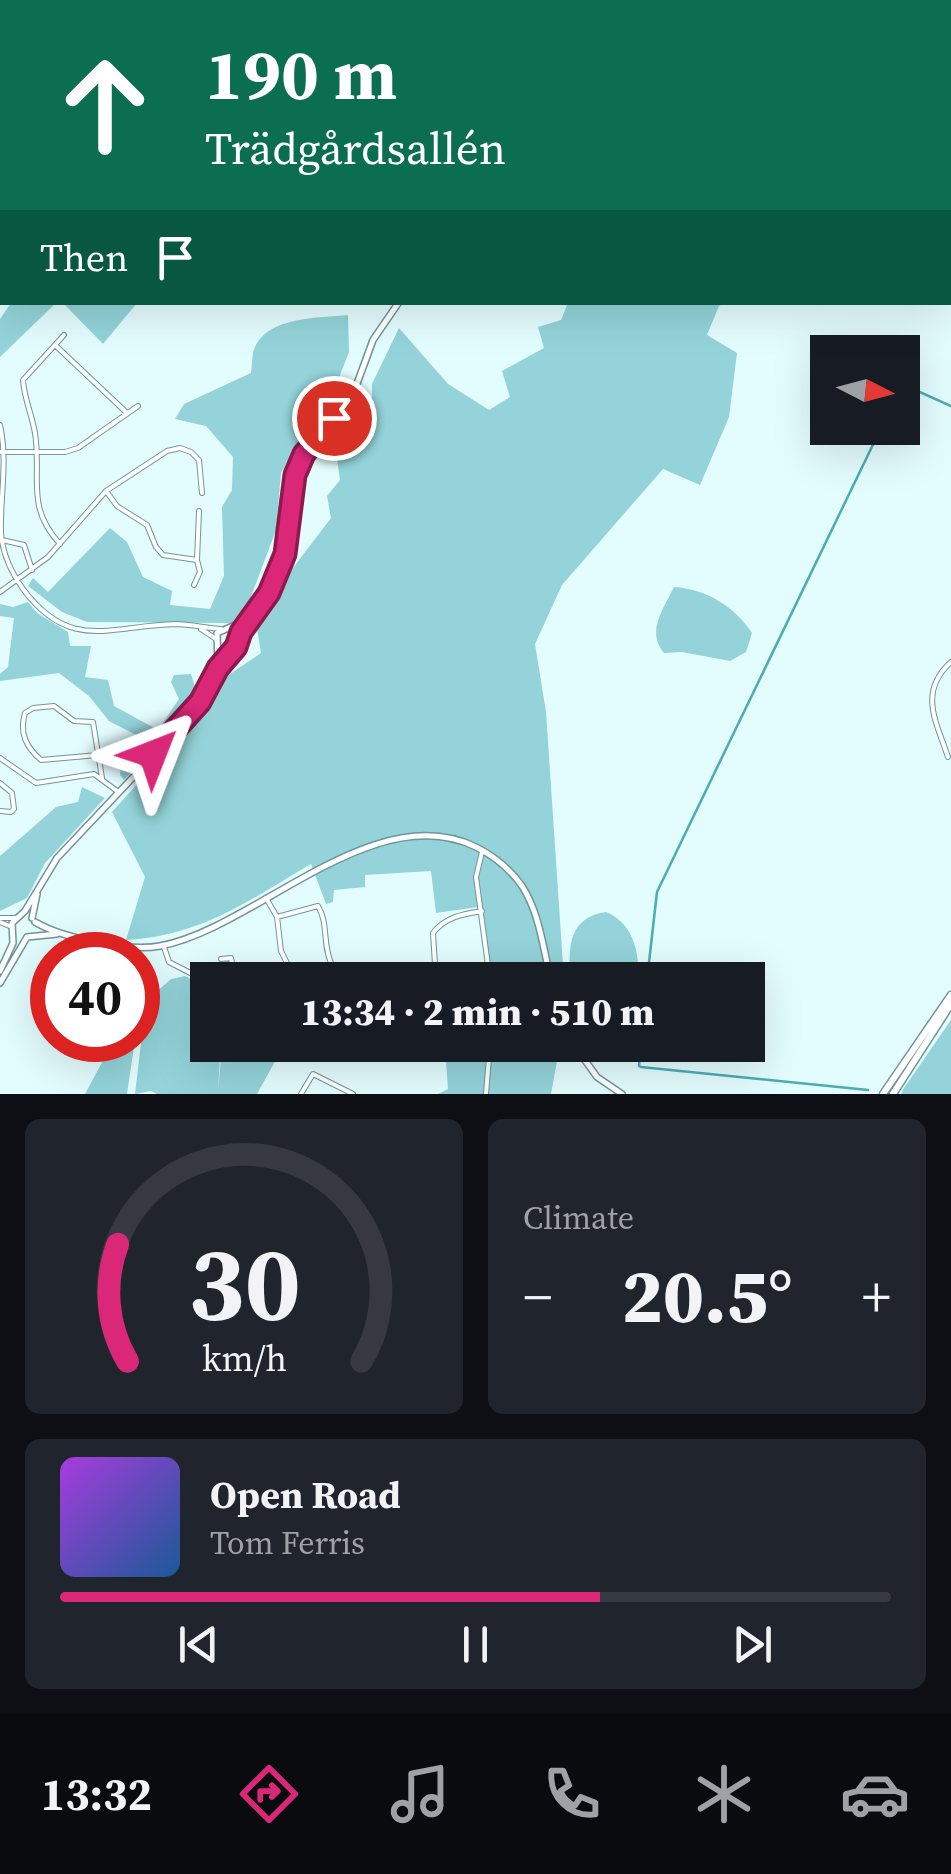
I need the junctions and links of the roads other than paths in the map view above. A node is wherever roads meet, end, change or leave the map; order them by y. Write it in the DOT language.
graph roads {
  1 [pos="398,305"];
  2 [pos="64,335"];
  3 [pos="55,345"];
  4 [pos="138,406"];
  5 [pos="127,413"];
  6 [pos="0,425"];
  7 [pos="2,452"];
  8 [pos="36,453"];
  9 [pos="106,491"];
  10 [pos="202,493"];
  11 [pos="199,511"];
  12 [pos="0,530"];
  13 [pos="2,540"];
  14 [pos="60,544"];
  15 [pos="197,560"];
  16 [pos="32,570"];
  17 [pos="17,581"];
  18 [pos="194,585"];
  19 [pos="0,592"];
  20 [pos="252,617"];
  21 [pos="197,627"];
  22 [pos="232,628"];
  23 [pos="221,630"];
  24 [pos="238,636"];
  25 [pos="216,638"];
  26 [pos="220,648"];
  27 [pos="230,650"];
  28 [pos="951,662"];
  29 [pos="218,668"];
  30 [pos="98,755"];
  31 [pos="948,757"];
  32 [pos="0,758"];
  33 [pos="102,778"];
  34 [pos="0,783"];
  35 [pos="117,791"];
  36 [pos="0,811"];
  37 [pos="482,850"];
  38 [pos="37,892"];
  39 [pos="266,897"];
  40 [pos="482,911"];
  41 [pos="18,916"];
  42 [pos="277,917"];
  43 [pos="0,920"];
  44 [pos="34,920"];
  45 [pos="13,930"];
  46 [pos="60,932"];
  47 [pos="29,936"];
  48 [pos="160,945"];
  49 [pos="163,945"];
  50 [pos="221,959"];
  51 [pos="232,962"];
  52 [pos="286,962"];
  53 [pos="330,962"];
  54 [pos="435,962"];
  55 [pos="488,962"];
  56 [pos="546,962"];
  57 [pos="0,971"];
  58 [pos="190,973"];
  59 [pos="0,983"];
  60 [pos="951,995"];
  61 [pos="951,1004"];
  62 [pos="489,1062"];
  63 [pos="587,1062"];
  64 [pos="612,1091"];
  65 [pos="301,1094"];
  66 [pos="353,1094"];
  67 [pos="486,1094"];
  68 [pos="622,1094"];
  69 [pos="883,1094"];
  70 [pos="893,1094"];
  1 -- 20 [label="street"];
  2 -- 3 [label="street"];
  3 -- 5 [label="street"];
  3 -- 8 [label="street"];
  4 -- 5 [label="street"];
  5 -- 8 [label="street"];
  6 -- 7 [label="street"];
  7 -- 8 [label="street"];
  7 -- 12 [label="street"];
  8 -- 14 [label="street"];
  9 -- 10 [label="street"];
  9 -- 14 [label="street"];
  9 -- 15 [label="street"];
  11 -- 15 [label="street"];
  12 -- 13 [label="street"];
  13 -- 16 [label="street"];
  13 -- 17 [label="street"];
  14 -- 16 [label="street"];
  15 -- 18 [label="street"];
  16 -- 17 [label="street"];
  17 -- 19 [label="street"];
  17 -- 21 [label="street"];
  20 -- 22 [label="street"];
  20 -- 24 [label="street"];
  21 -- 23 [label="street"];
  21 -- 25 [label="street"];
  22 -- 23 [label="street"];
  22 -- 24 [label="street"];
  23 -- 25 [label="street"];
  24 -- 27 [label="street"];
  25 -- 26 [label="street"];
  26 -- 27 [label="street"];
  26 -- 29 [label="street"];
  27 -- 29 [label="street"];
  28 -- 31 [label="street"];
  29 -- 35 [label="street"];
  30 -- 30 [label="street"];
  30 -- 33 [label="street"];
  32 -- 33 [label="street"];
  33 -- 35 [label="street"];
  34 -- 36 [label="street"];
  35 -- 38 [label="street"];
  37 -- 39 [label="street"];
  37 -- 40 [label="street"];
  37 -- 56 [label="street"];
  38 -- 41 [label="street"];
  38 -- 44 [label="street"];
  39 -- 42 [label="street"];
  39 -- 49 [label="street"];
  40 -- 54 [label="street"];
  40 -- 55 [label="street"];
  41 -- 43 [label="street"];
  41 -- 44 [label="street"];
  41 -- 45 [label="street"];
  42 -- 52 [label="street"];
  42 -- 53 [label="street"];
  43 -- 45 [label="street"];
  44 -- 46 [label="street"];
  44 -- 47 [label="street"];
  45 -- 47 [label="street"];
  45 -- 57 [label="street"];
  47 -- 59 [label="street"];
  48 -- 49 [label="street"];
  49 -- 58 [label="street"];
  50 -- 51 [label="street"];
  60 -- 69 [label="main road"];
  61 -- 70 [label="main road"];
  62 -- 67 [label="street"];
  63 -- 64 [label="street"];
  64 -- 68 [label="street"];
  65 -- 66 [label="street"];
}
